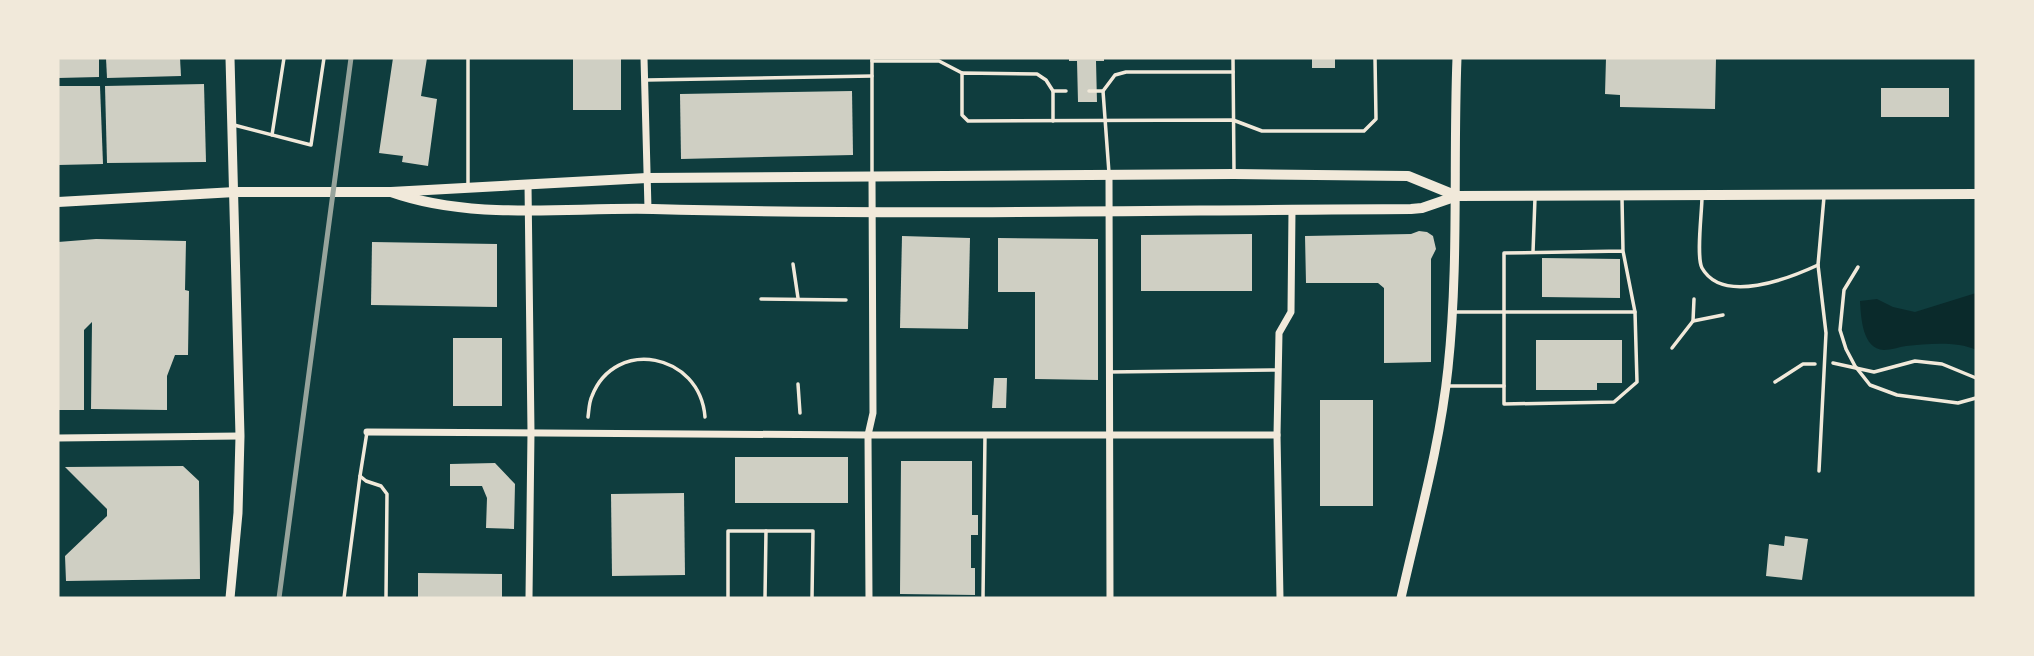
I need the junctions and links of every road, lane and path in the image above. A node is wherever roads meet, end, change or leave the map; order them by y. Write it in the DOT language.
graph roads {
  1 [pos="229,58"];
  2 [pos="284,58"];
  3 [pos="324,58"];
  4 [pos="468,58"];
  5 [pos="644,58"];
  6 [pos="1233,58"];
  7 [pos="1375,58"];
  8 [pos="1457,58"];
  9 [pos="872,59"];
  10 [pos="1233,72"];
  11 [pos="962,73"];
  12 [pos="872,76"];
  13 [pos="645,80"];
  14 [pos="1053,91"];
  15 [pos="1066,91"];
  16 [pos="1089,91"];
  17 [pos="1103,91"];
  18 [pos="1233,120"];
  19 [pos="1053,121"];
  20 [pos="1104,121"];
  21 [pos="232,124"];
  22 [pos="272,136"];
  23 [pos="1234,174"];
  24 [pos="1109,175"];
  25 [pos="872,176"];
  26 [pos="647,178"];
  27 [pos="528,184"];
  28 [pos="468,188"];
  29 [pos="235,192"];
  30 [pos="391,192"];
  31 [pos="1824,194"];
  32 [pos="1976,194"];
  33 [pos="1535,195"];
  34 [pos="1622,195"];
  35 [pos="1702,195"];
  36 [pos="1457,196"];
  37 [pos="58,202"];
  38 [pos="648,209"];
  39 [pos="1292,210"];
  40 [pos="1109,211"];
  41 [pos="528,212"];
  42 [pos="872,214"];
  43 [pos="1623,251"];
  44 [pos="1533,252"];
  45 [pos="793,264"];
  46 [pos="1818,265"];
  47 [pos="1858,267"];
  48 [pos="798,298"];
  49 [pos="761,299"];
  50 [pos="1694,299"];
  51 [pos="846,300"];
  52 [pos="1453,312"];
  53 [pos="1504,312"];
  54 [pos="1635,312"];
  55 [pos="1723,315"];
  56 [pos="1693,321"];
  57 [pos="1672,348"];
  58 [pos="1824,363"];
  59 [pos="1855,366"];
  60 [pos="1278,370"];
  61 [pos="1110,372"];
  62 [pos="1976,378"];
  63 [pos="1775,382"];
  64 [pos="798,384"];
  65 [pos="1446,386"];
  66 [pos="1504,386"];
  67 [pos="1976,398"];
  68 [pos="800,414"];
  69 [pos="588,417"];
  70 [pos="705,417"];
  71 [pos="367,432"];
  72 [pos="531,432"];
  73 [pos="868,435"];
  74 [pos="985,435"];
  75 [pos="1110,435"];
  76 [pos="1277,435"];
  77 [pos="240,436"];
  78 [pos="58,438"];
  79 [pos="1819,471"];
  80 [pos="360,476"];
  81 [pos="766,531"];
  82 [pos="230,598"];
  83 [pos="344,598"];
  84 [pos="386,598"];
  85 [pos="529,598"];
  86 [pos="728,598"];
  87 [pos="765,598"];
  88 [pos="812,598"];
  89 [pos="869,598"];
  90 [pos="983,598"];
  91 [pos="1110,598"];
  92 [pos="1280,598"];
  93 [pos="1401,598"];
  1 -- 21 [label="street"];
  2 -- 22 [label="lane"];
  3 -- 22 [label="lane"];
  4 -- 28 [label="lane"];
  5 -- 13 [label="street"];
  6 -- 10 [label="lane"];
  7 -- 18 [label="lane"];
  8 -- 36 [label="street"];
  9 -- 11 [label="lane"];
  9 -- 12 [label="lane"];
  10 -- 17 [label="lane"];
  10 -- 18 [label="lane"];
  11 -- 14 [label="lane"];
  11 -- 19 [label="lane"];
  12 -- 13 [label="lane"];
  12 -- 25 [label="lane"];
  13 -- 26 [label="street"];
  14 -- 15 [label="lane"];
  14 -- 19 [label="lane"];
  16 -- 17 [label="lane"];
  17 -- 20 [label="lane"];
  18 -- 20 [label="lane"];
  18 -- 23 [label="lane"];
  19 -- 20 [label="lane"];
  20 -- 24 [label="lane"];
  21 -- 22 [label="lane"];
  21 -- 29 [label="street"];
  23 -- 24 [label="main road"];
  23 -- 36 [label="main road"];
  24 -- 25 [label="main road"];
  24 -- 40 [label="street"];
  25 -- 26 [label="main road"];
  25 -- 42 [label="street"];
  26 -- 27 [label="main road"];
  26 -- 38 [label="street"];
  27 -- 28 [label="main road"];
  27 -- 41 [label="street"];
  28 -- 30 [label="main road"];
  29 -- 30 [label="main road"];
  29 -- 37 [label="main road"];
  29 -- 77 [label="street"];
  30 -- 41 [label="main road"];
  31 -- 32 [label="main road"];
  31 -- 35 [label="main road"];
  31 -- 46 [label="lane"];
  33 -- 34 [label="main road"];
  33 -- 36 [label="main road"];
  33 -- 44 [label="lane"];
  34 -- 35 [label="main road"];
  34 -- 43 [label="lane"];
  35 -- 46 [label="lane"];
  36 -- 39 [label="main road"];
  36 -- 52 [label="street"];
  38 -- 41 [label="main road"];
  38 -- 42 [label="main road"];
  39 -- 40 [label="main road"];
  39 -- 60 [label="street"];
  40 -- 42 [label="main road"];
  40 -- 61 [label="street"];
  41 -- 72 [label="street"];
  42 -- 73 [label="street"];
  43 -- 44 [label="lane"];
  43 -- 54 [label="lane"];
  44 -- 53 [label="lane"];
  45 -- 48 [label="path"];
  46 -- 58 [label="lane"];
  47 -- 59 [label="path"];
  48 -- 49 [label="path"];
  48 -- 51 [label="path"];
  50 -- 56 [label="path"];
  52 -- 53 [label="lane"];
  52 -- 65 [label="street"];
  53 -- 54 [label="lane"];
  53 -- 66 [label="lane"];
  54 -- 66 [label="lane"];
  55 -- 56 [label="path"];
  56 -- 57 [label="path"];
  58 -- 59 [label="path"];
  58 -- 63 [label="path"];
  58 -- 79 [label="lane"];
  59 -- 62 [label="path"];
  59 -- 67 [label="path"];
  60 -- 61 [label="lane"];
  60 -- 76 [label="street"];
  61 -- 75 [label="street"];
  64 -- 68 [label="path"];
  65 -- 66 [label="lane"];
  65 -- 93 [label="street"];
  69 -- 70 [label="path"];
  71 -- 72 [label="street"];
  71 -- 80 [label="lane"];
  72 -- 73 [label="street"];
  72 -- 85 [label="street"];
  73 -- 74 [label="street"];
  73 -- 89 [label="street"];
  74 -- 75 [label="street"];
  74 -- 90 [label="lane"];
  75 -- 76 [label="street"];
  75 -- 91 [label="street"];
  76 -- 92 [label="street"];
  77 -- 78 [label="street"];
  77 -- 82 [label="street"];
  80 -- 83 [label="lane"];
  80 -- 84 [label="lane"];
  81 -- 86 [label="lane"];
  81 -- 87 [label="lane"];
  81 -- 88 [label="lane"];
}
